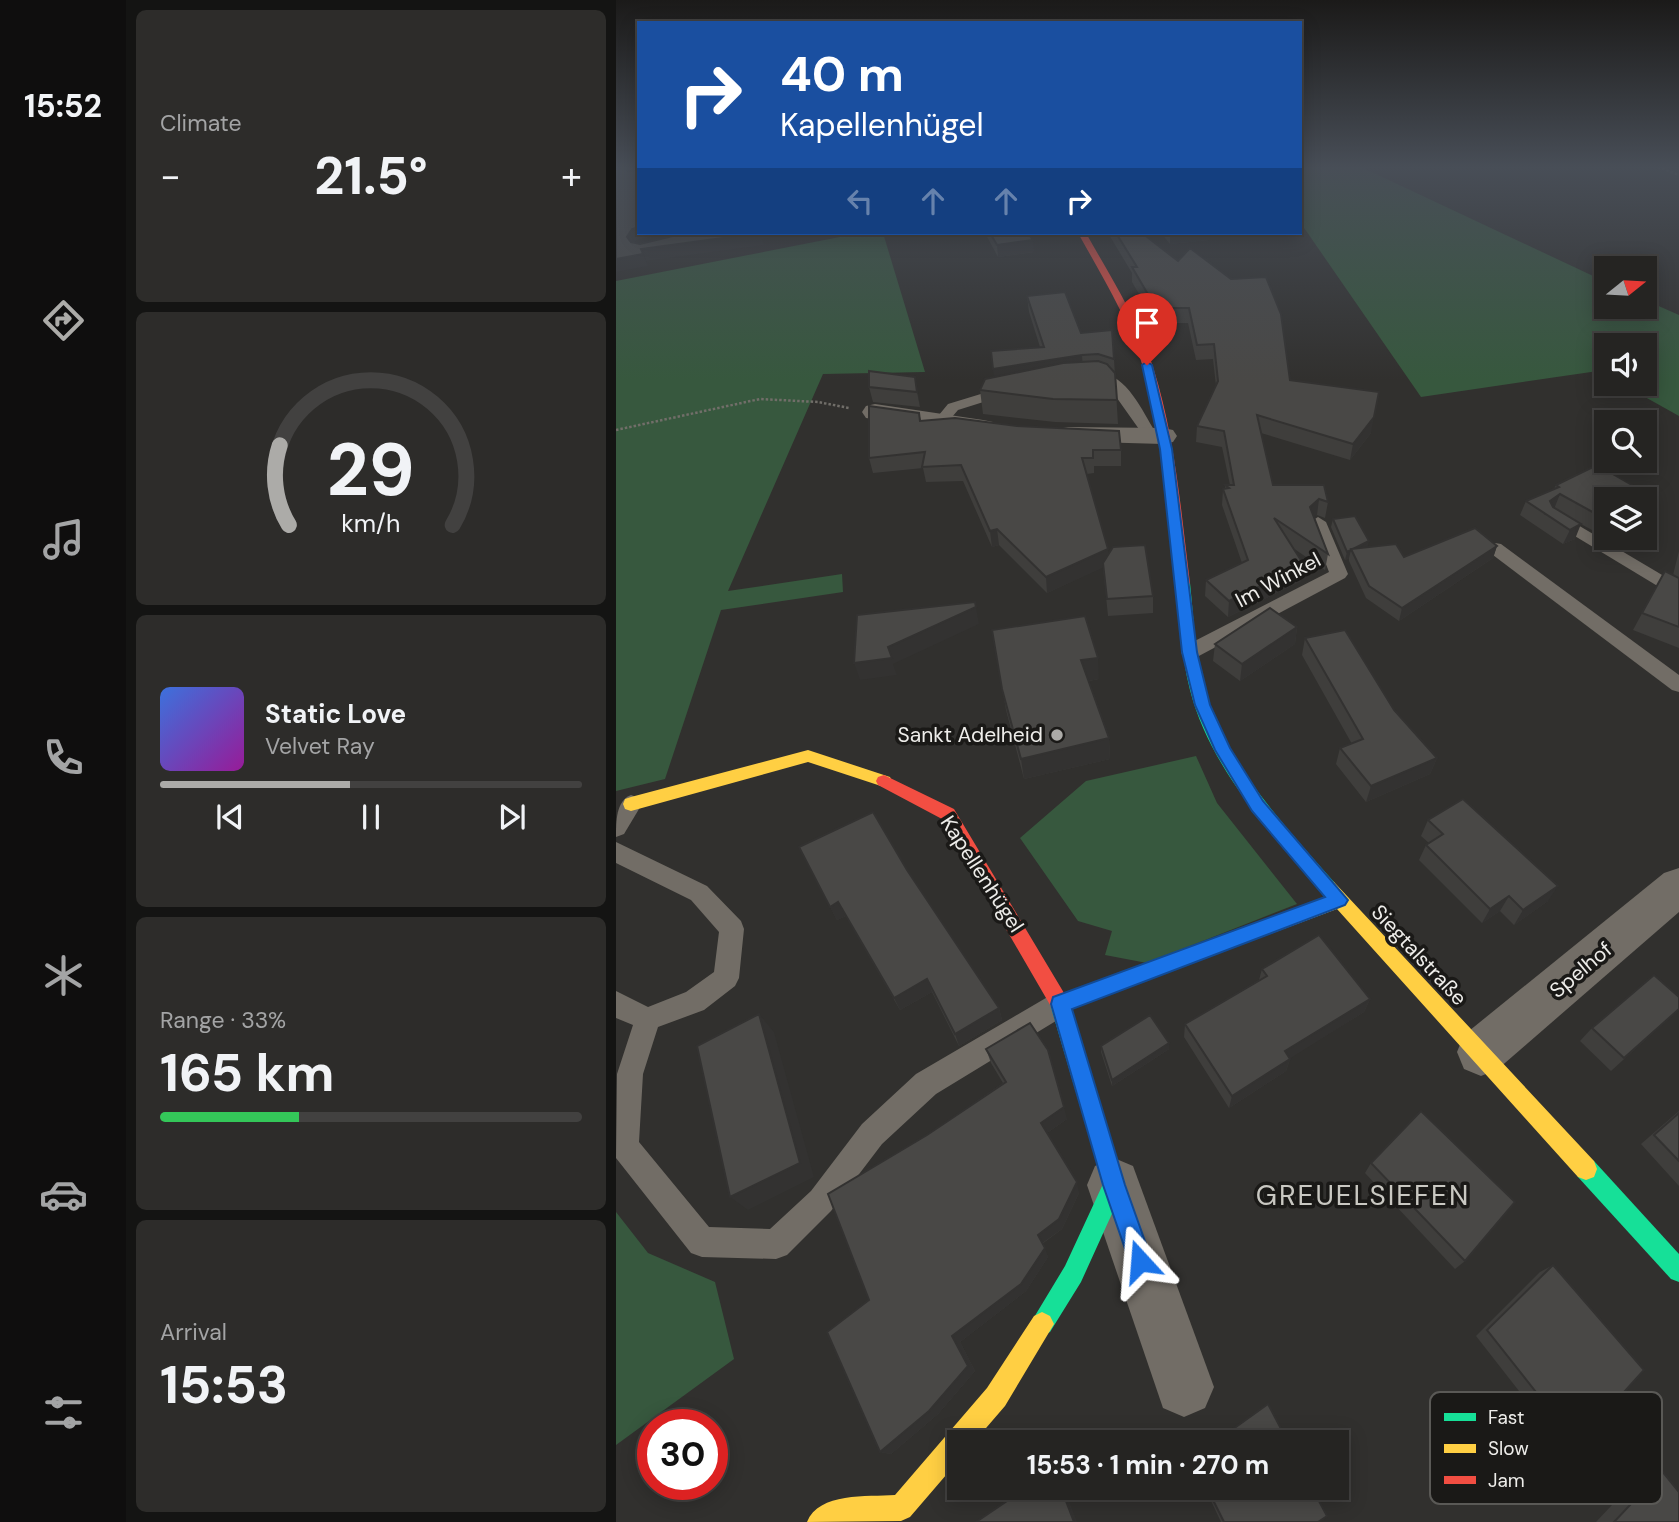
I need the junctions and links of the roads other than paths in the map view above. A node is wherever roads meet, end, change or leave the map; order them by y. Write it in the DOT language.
graph roads {
  1 [pos="1085,238"];
  2 [pos="1074,380"];
  3 [pos="1027,387"];
  4 [pos="875,412"];
  5 [pos="941,421"];
  6 [pos="1013,431"];
  7 [pos="1047,434"];
  8 [pos="1157,436"];
  9 [pos="1555,516"];
  10 [pos="1318,522"];
  11 [pos="1495,548"];
  12 [pos="1679,593"];
  13 [pos="1190,652"];
  14 [pos="1679,685"];
  15 [pos="631,804"];
  16 [pos="616,828"];
  17 [pos="616,852"];
  18 [pos="1679,886"];
  19 [pos="1339,900"];
  20 [pos="616,1003"];
  21 [pos="1060,1004"];
  22 [pos="649,1019"];
  23 [pos="1481,1052"];
  24 [pos="1114,1185"];
  25 [pos="1679,1270"];
  26 [pos="1184,1387"];
  27 [pos="820,1522"];
  1 -- 8 [label="main road, Siegtalstraße"];
  2 -- 8 [label="lane"];
  3 -- 5 [label="lane"];
  4 -- 5 [label="street"];
  5 -- 6 [label="street"];
  7 -- 8 [label="street"];
  8 -- 13 [label="main road, Siegtalstraße"];
  9 -- 12 [label="lane"];
  10 -- 13 [label="lane, Im Winkel"];
  11 -- 14 [label="lane"];
  13 -- 19 [label="main road, Siegtalstraße"];
  15 -- 16 [label="lane"];
  15 -- 21 [label="main road, Kapellenhügel"];
  17 -- 22 [label="lane"];
  18 -- 23 [label="street, Spelhof"];
  19 -- 21 [label="main road"];
  19 -- 23 [label="main road, Siegtalstraße"];
  20 -- 22 [label="lane"];
  21 -- 22 [label="lane"];
  21 -- 24 [label="main road, Kapellenhügel"];
  23 -- 25 [label="main road, Siegtalstraße"];
  24 -- 26 [label="street, Kapellenhügel"];
  24 -- 27 [label="main road"];
}
